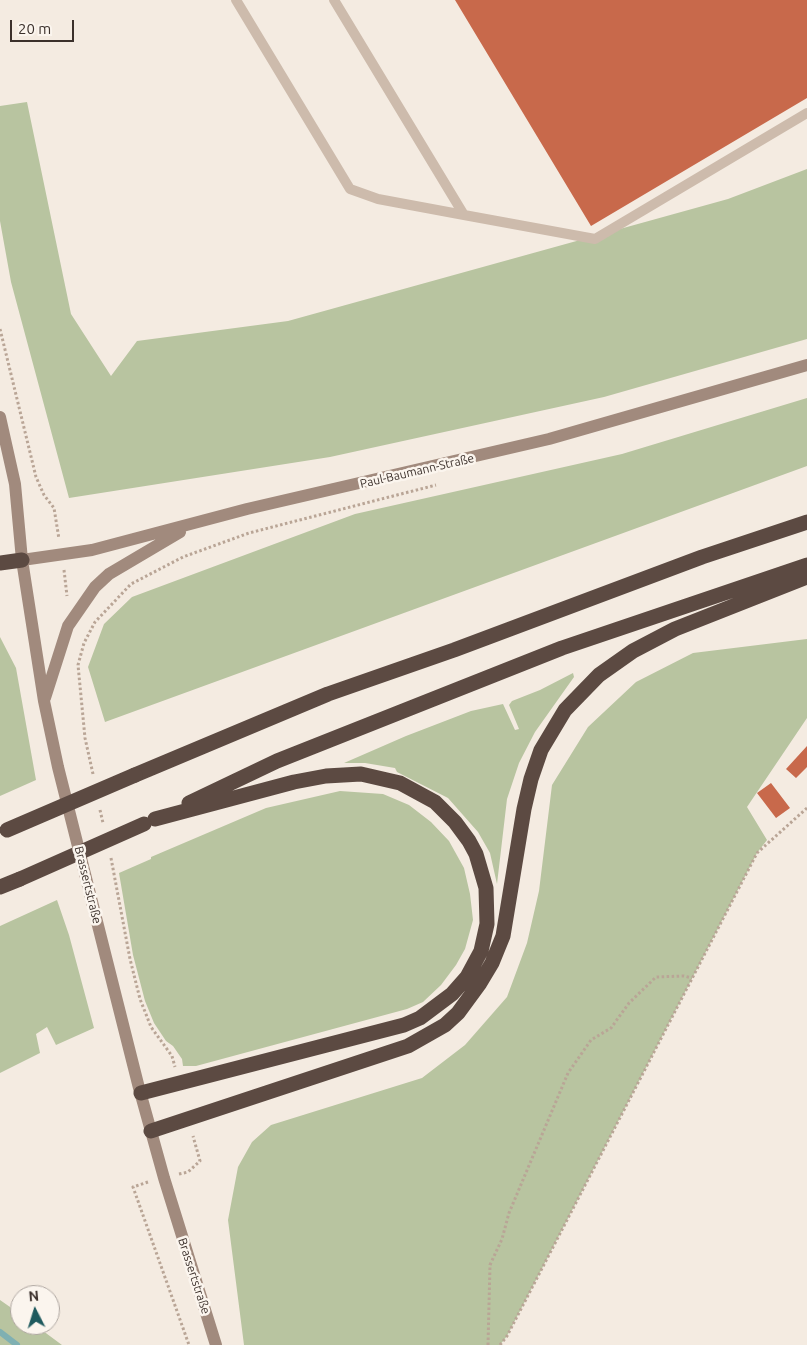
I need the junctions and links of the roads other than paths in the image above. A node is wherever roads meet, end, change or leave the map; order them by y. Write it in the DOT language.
graph roads {
  1 [pos="236,0"];
  2 [pos="334,0"];
  3 [pos="807,113"];
  4 [pos="464,215"];
  5 [pos="807,365"];
  6 [pos="0,417"];
  7 [pos="807,522"];
  8 [pos="196,523"];
  9 [pos="22,560"];
  10 [pos="0,563"];
  11 [pos="807,565"];
  12 [pos="807,577"];
  13 [pos="44,701"];
  14 [pos="150,821"];
  15 [pos="3,831"];
  16 [pos="0,887"];
  17 [pos="141,1093"];
  18 [pos="151,1131"];
  19 [pos="216,1345"];
  1 -- 4 [label="lane"];
  2 -- 4 [label="lane"];
  3 -- 4 [label="lane"];
  5 -- 8 [label="main road, Paul-Baumann-Straße"];
  6 -- 9 [label="main road, Brassertstraße"];
  7 -- 15 [label="highway, bridge"];
  8 -- 9 [label="main road, Paul-Baumann-Straße"];
  8 -- 13 [label="main road"];
  9 -- 10 [label="highway"];
  9 -- 13 [label="main road, Brassertstraße"];
  11 -- 14 [label="highway"];
  12 -- 18 [label="highway"];
  13 -- 17 [label="main road, Brassertstraße"];
  14 -- 16 [label="highway, bridge"];
  14 -- 17 [label="highway"];
  17 -- 18 [label="main road, Brassertstraße"];
  18 -- 19 [label="main road, Brassertstraße"];
}
